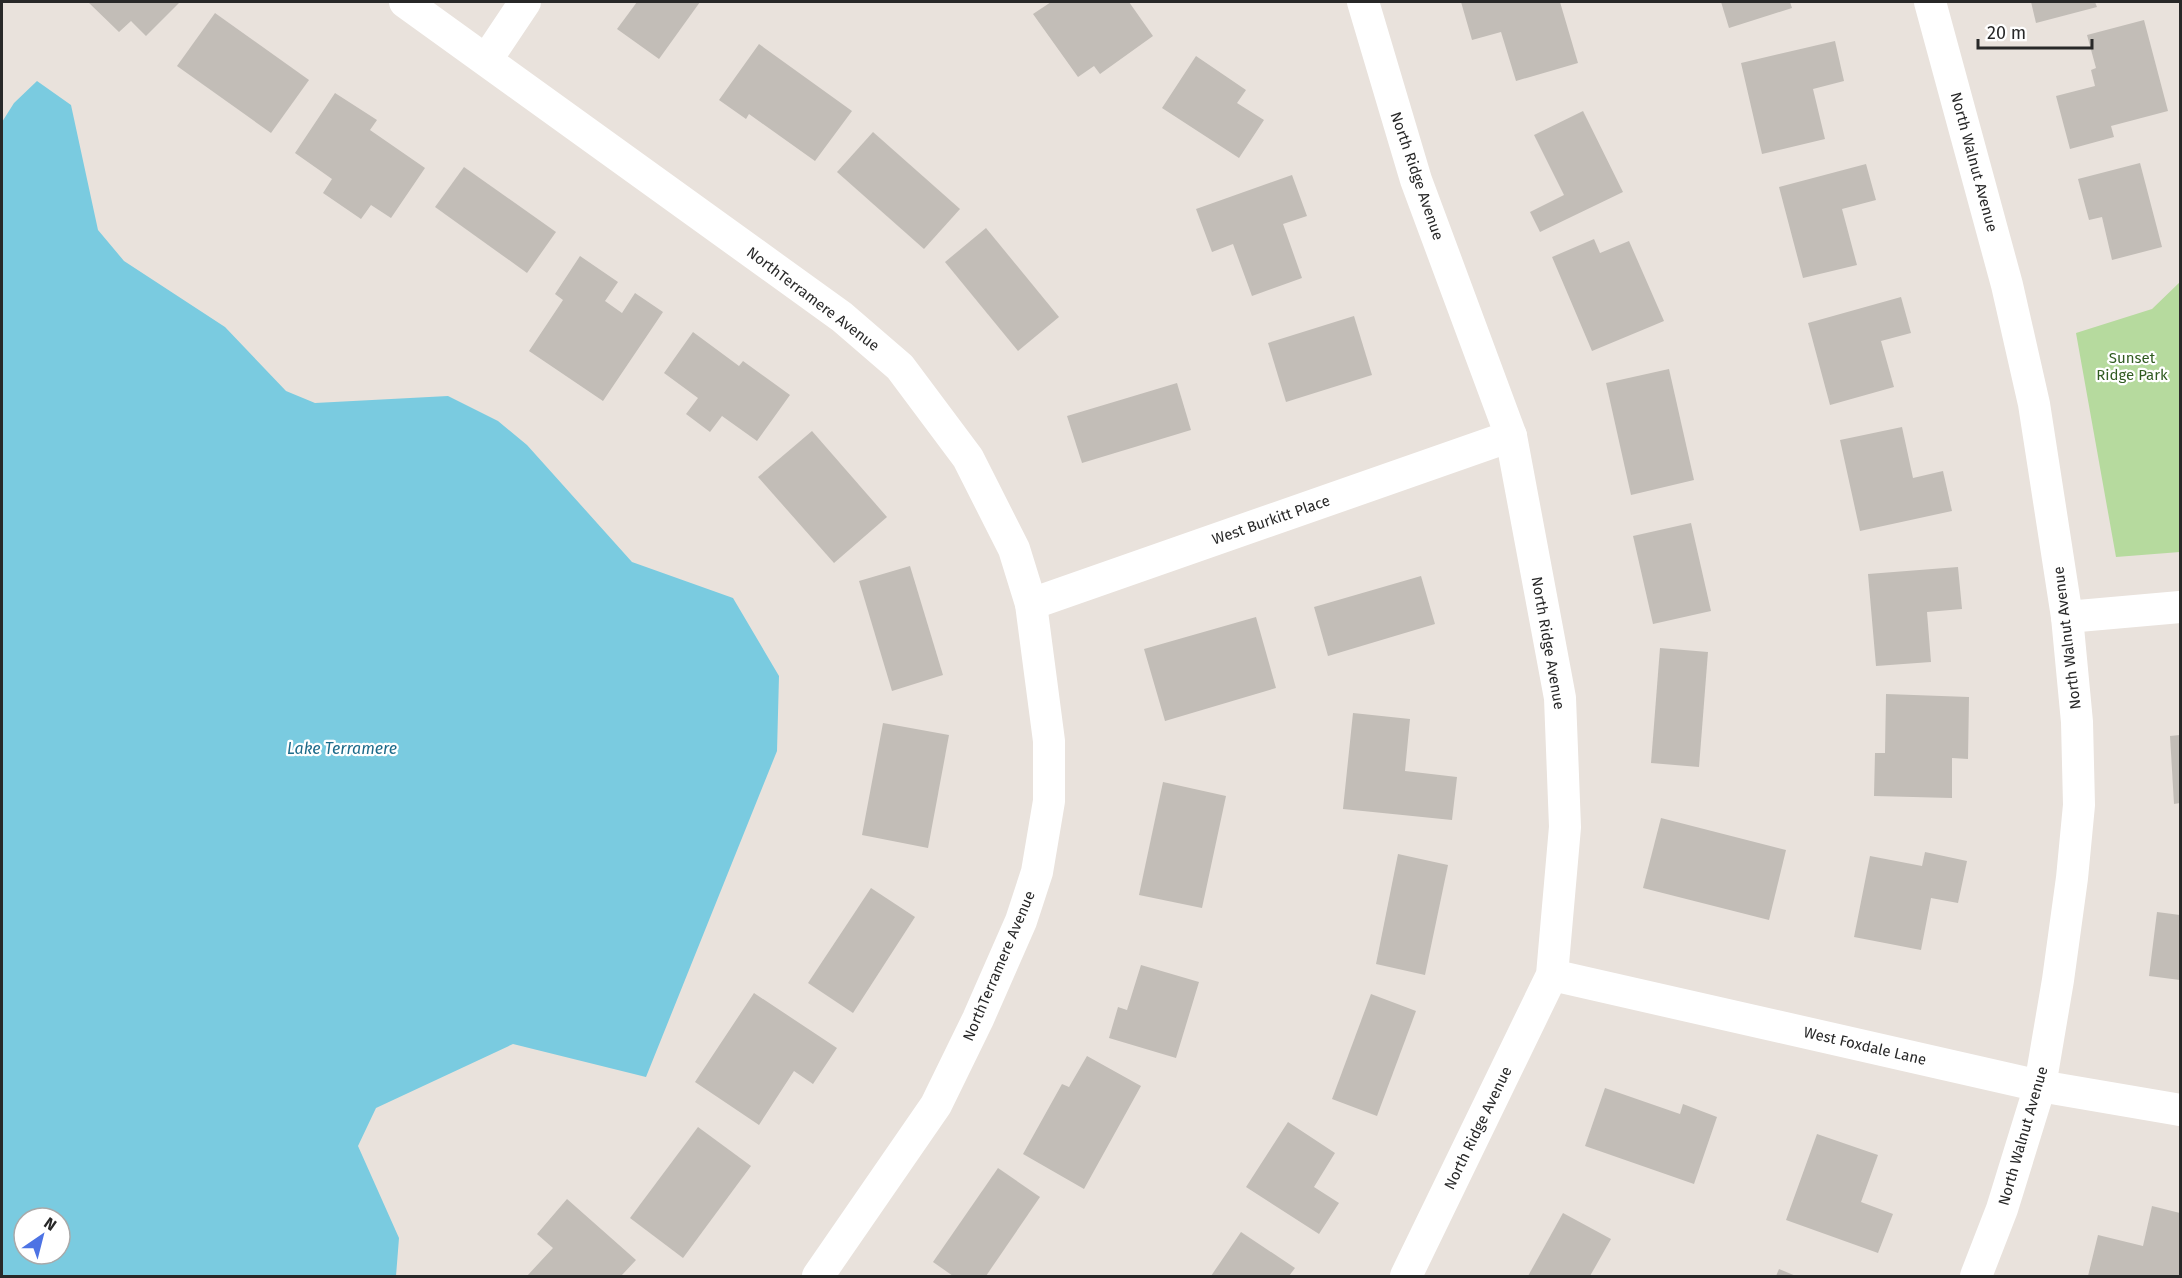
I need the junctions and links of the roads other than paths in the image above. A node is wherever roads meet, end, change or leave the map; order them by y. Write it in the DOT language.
graph roads {
  1 [pos="405,2"];
  2 [pos="525,2"];
  3 [pos="1363,2"];
  4 [pos="1930,2"];
  5 [pos="487,59"];
  6 [pos="1511,436"];
  7 [pos="1031,604"];
  8 [pos="2181,607"];
  9 [pos="2067,617"];
  10 [pos="1552,975"];
  11 [pos="2040,1086"];
  12 [pos="2181,1110"];
  13 [pos="818,1276"];
  14 [pos="1406,1276"];
  15 [pos="1976,1276"];
  1 -- 5 [label="street, NorthTerramere Avenue"];
  2 -- 5 [label="street"];
  3 -- 6 [label="street, North Ridge Avenue"];
  4 -- 9 [label="street, North Walnut Avenue"];
  5 -- 7 [label="street, NorthTerramere Avenue"];
  6 -- 7 [label="street, West Burkitt Place"];
  6 -- 10 [label="street, North Ridge Avenue"];
  7 -- 13 [label="street, NorthTerramere Avenue"];
  8 -- 9 [label="street"];
  9 -- 11 [label="street, North Walnut Avenue"];
  10 -- 11 [label="street, West Foxdale Lane"];
  10 -- 14 [label="street, North Ridge Avenue"];
  11 -- 12 [label="street, West Foxdale Lane"];
  11 -- 15 [label="street, North Walnut Avenue"];
}
